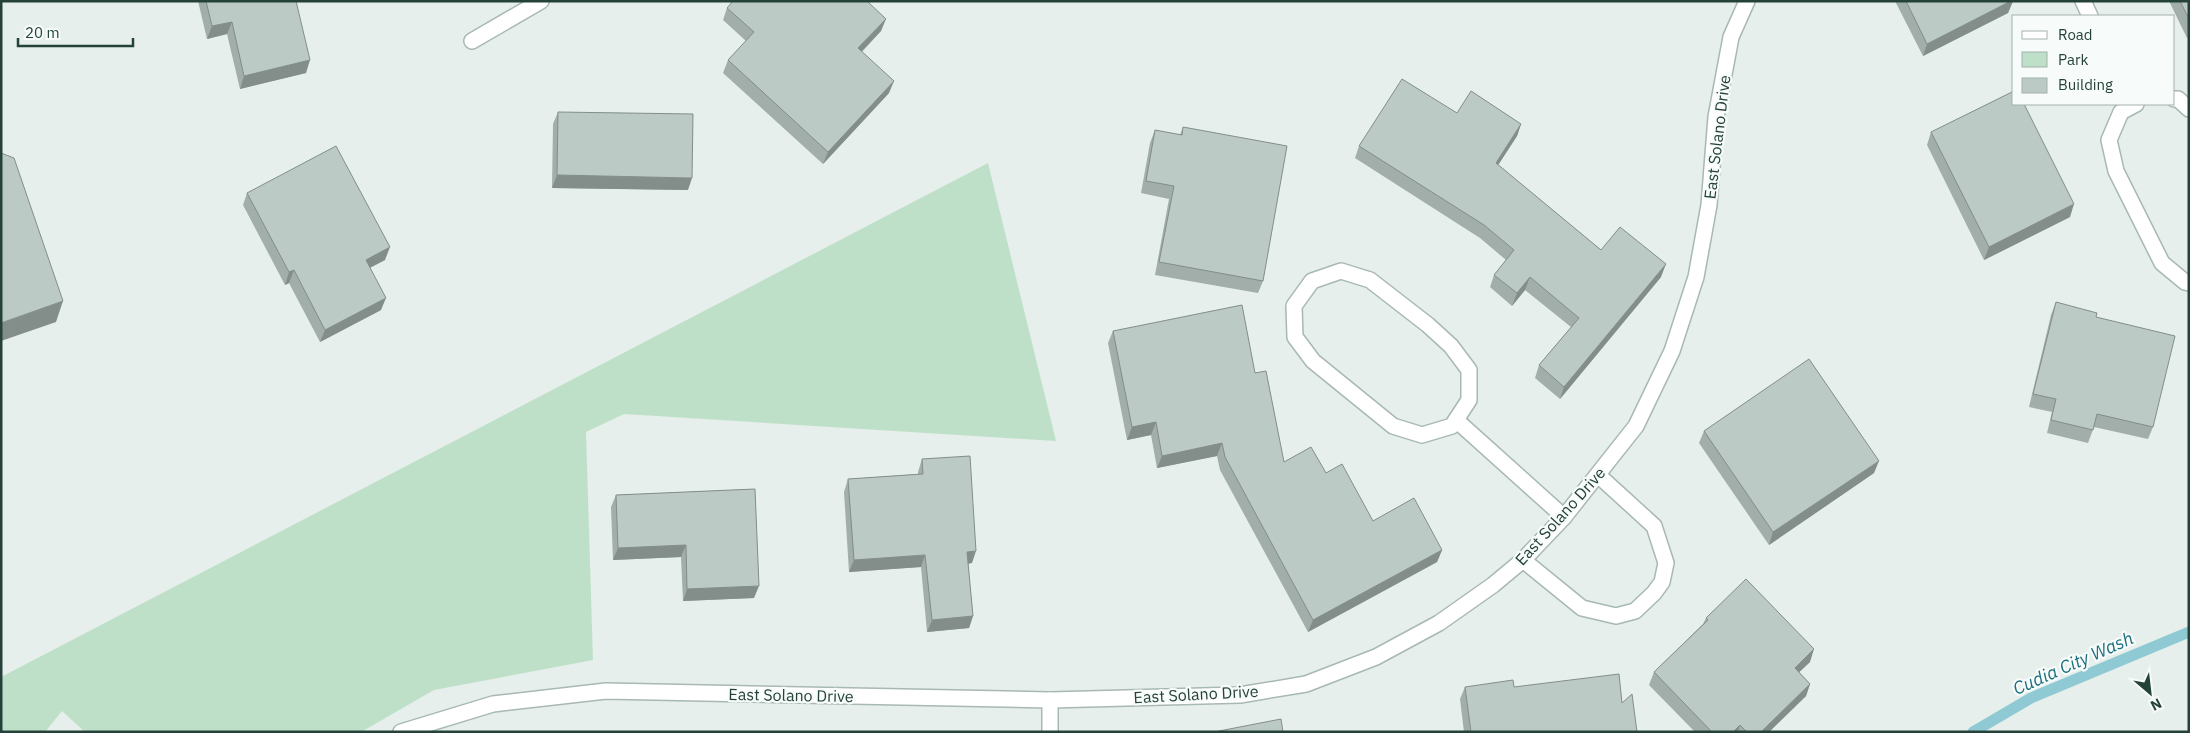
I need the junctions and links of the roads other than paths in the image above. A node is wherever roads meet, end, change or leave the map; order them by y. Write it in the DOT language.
graph roads {
  1 [pos="541,1"];
  2 [pos="1747,1"];
  3 [pos="2083,1"];
  4 [pos="2090,15"];
  5 [pos="472,40"];
  6 [pos="2175,99"];
  7 [pos="2133,105"];
  8 [pos="2189,109"];
  9 [pos="2189,283"];
  10 [pos="1456,420"];
  11 [pos="1598,475"];
  12 [pos="1564,516"];
  13 [pos="1523,560"];
  14 [pos="1050,700"];
  15 [pos="401,732"];
  16 [pos="1050,732"];
  1 -- 5 [label="street"];
  2 -- 11 [label="street, East Solano Drive"];
  3 -- 4 [label="street"];
  6 -- 8 [label="street"];
  7 -- 9 [label="street"];
  10 -- 10 [label="street"];
  10 -- 12 [label="street"];
  11 -- 12 [label="street, East Solano Drive"];
  11 -- 13 [label="street"];
  12 -- 13 [label="street, East Solano Drive"];
  13 -- 14 [label="street, East Solano Drive"];
  14 -- 15 [label="street, East Solano Drive"];
  14 -- 16 [label="street"];
}
